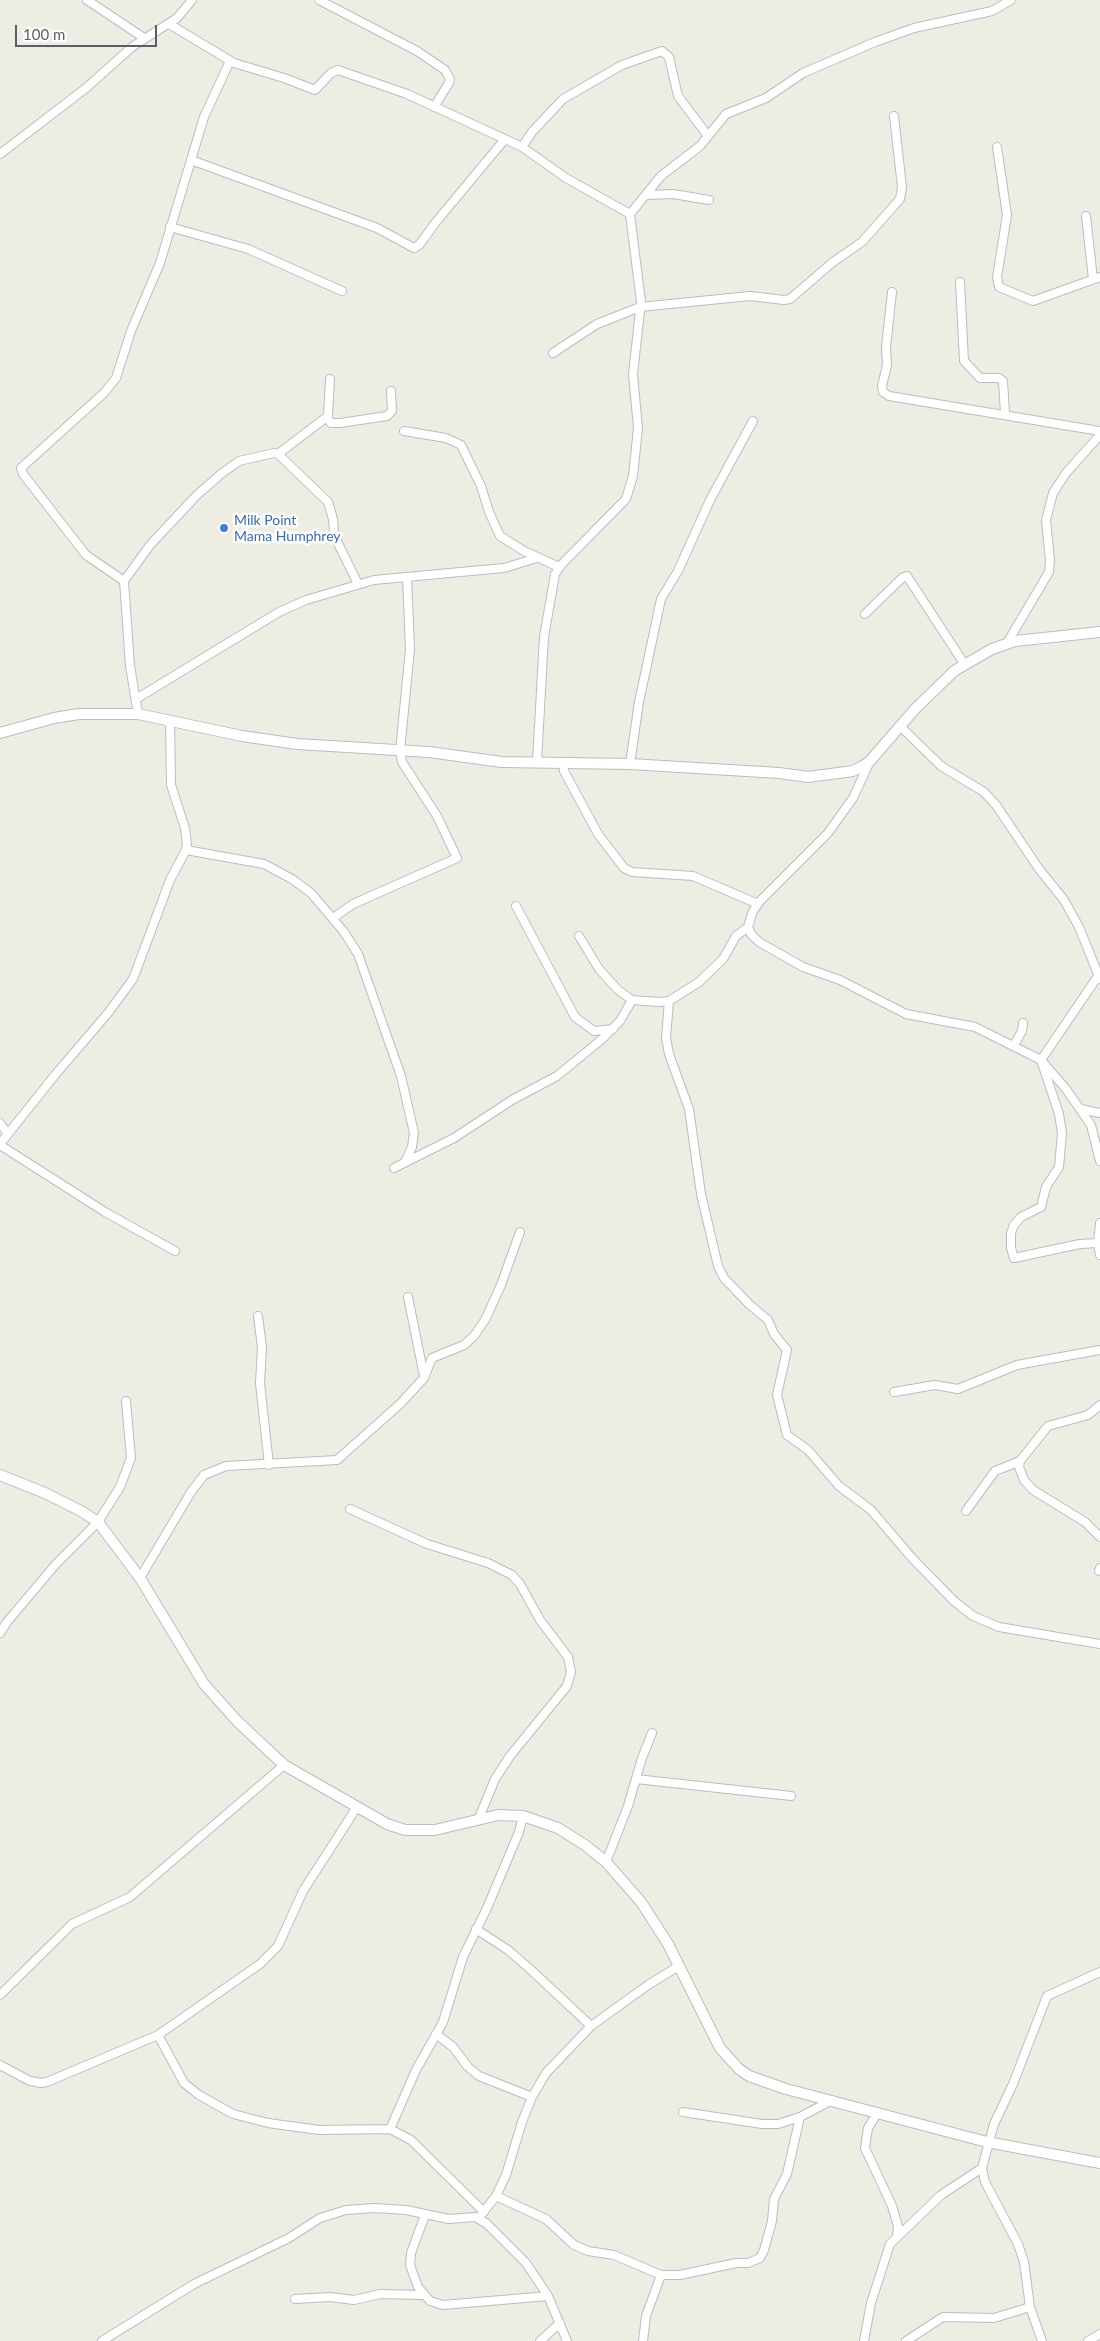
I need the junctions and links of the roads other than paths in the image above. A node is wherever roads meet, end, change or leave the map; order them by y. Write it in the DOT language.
graph roads {
  1 [pos="87,0"];
  2 [pos="192,0"];
  3 [pos="319,0"];
  4 [pos="1011,0"];
  5 [pos="169,24"];
  6 [pos="144,38"];
  7 [pos="230,62"];
  8 [pos="434,107"];
  9 [pos="894,116"];
  10 [pos="708,136"];
  11 [pos="505,138"];
  12 [pos="522,147"];
  13 [pos="997,147"];
  14 [pos="0,154"];
  15 [pos="191,160"];
  16 [pos="647,195"];
  17 [pos="709,200"];
  18 [pos="630,214"];
  19 [pos="1086,216"];
  20 [pos="170,227"];
  21 [pos="1097,278"];
  22 [pos="960,282"];
  23 [pos="342,291"];
  24 [pos="892,292"];
  25 [pos="640,307"];
  26 [pos="553,353"];
  27 [pos="330,379"];
  28 [pos="391,391"];
  29 [pos="1005,414"];
  30 [pos="327,418"];
  31 [pos="753,421"];
  32 [pos="1100,430"];
  33 [pos="404,431"];
  34 [pos="1100,435"];
  35 [pos="278,454"];
  36 [pos="537,558"];
  37 [pos="559,567"];
  38 [pos="407,577"];
  39 [pos="124,581"];
  40 [pos="358,584"];
  41 [pos="865,614"];
  42 [pos="1100,632"];
  43 [pos="1007,642"];
  44 [pos="965,665"];
  45 [pos="136,699"];
  46 [pos="138,714"];
  47 [pos="170,720"];
  48 [pos="900,726"];
  49 [pos="0,733"];
  50 [pos="400,751"];
  51 [pos="870,761"];
  52 [pos="537,762"];
  53 [pos="562,762"];
  54 [pos="630,764"];
  55 [pos="186,850"];
  56 [pos="758,904"];
  57 [pos="516,906"];
  58 [pos="333,918"];
  59 [pos="748,927"];
  60 [pos="579,936"];
  61 [pos="1099,977"];
  62 [pos="632,1000"];
  63 [pos="669,1001"];
  64 [pos="1023,1023"];
  65 [pos="613,1028"];
  66 [pos="1014,1045"];
  67 [pos="1040,1060"];
  68 [pos="1081,1109"];
  69 [pos="1100,1113"];
  70 [pos="0,1123"];
  71 [pos="8,1133"];
  72 [pos="0,1144"];
  73 [pos="1100,1161"];
  74 [pos="405,1162"];
  75 [pos="394,1168"];
  76 [pos="1100,1223"];
  77 [pos="520,1232"];
  78 [pos="1098,1243"];
  79 [pos="175,1251"];
  80 [pos="1100,1255"];
  81 [pos="408,1297"];
  82 [pos="258,1316"];
  83 [pos="1100,1350"];
  84 [pos="424,1378"];
  85 [pos="894,1392"];
  86 [pos="126,1401"];
  87 [pos="1100,1405"];
  88 [pos="1020,1461"];
  89 [pos="269,1465"];
  90 [pos="0,1475"];
  91 [pos="350,1509"];
  92 [pos="966,1511"];
  93 [pos="98,1522"];
  94 [pos="1100,1537"];
  95 [pos="140,1578"];
  96 [pos="0,1634"];
  97 [pos="1100,1644"];
  98 [pos="652,1733"];
  99 [pos="284,1765"];
  100 [pos="636,1779"];
  101 [pos="791,1796"];
  102 [pos="357,1807"];
  103 [pos="523,1816"];
  104 [pos="479,1818"];
  105 [pos="606,1862"];
  106 [pos="476,1929"];
  107 [pos="679,1966"];
  108 [pos="1100,1972"];
  109 [pos="0,1995"];
  110 [pos="591,2026"];
  111 [pos="436,2034"];
  112 [pos="158,2035"];
  113 [pos="0,2065"];
  114 [pos="532,2097"];
  115 [pos="832,2100"];
  116 [pos="683,2112"];
  117 [pos="878,2112"];
  118 [pos="800,2117"];
  119 [pos="390,2130"];
  120 [pos="987,2142"];
  121 [pos="1100,2163"];
  122 [pos="982,2168"];
  123 [pos="496,2196"];
  124 [pos="425,2214"];
  125 [pos="481,2215"];
  126 [pos="897,2236"];
  127 [pos="661,2275"];
  128 [pos="424,2294"];
  129 [pos="548,2296"];
  130 [pos="295,2300"];
  131 [pos="1030,2307"];
  132 [pos="560,2323"];
  133 [pos="1100,2334"];
  134 [pos="102,2341"];
  135 [pos="540,2341"];
  136 [pos="567,2341"];
  137 [pos="642,2341"];
  138 [pos="864,2341"];
  139 [pos="906,2341"];
  140 [pos="1042,2341"];
  141 [pos="1088,2341"];
  1 -- 6 [label="street"];
  2 -- 5 [label="street"];
  3 -- 8 [label="street"];
  4 -- 10 [label="street"];
  5 -- 6 [label="street"];
  5 -- 7 [label="street"];
  6 -- 14 [label="street"];
  7 -- 8 [label="street"];
  7 -- 15 [label="street"];
  8 -- 11 [label="street"];
  9 -- 25 [label="street"];
  10 -- 12 [label="street"];
  10 -- 16 [label="street"];
  11 -- 12 [label="street"];
  11 -- 15 [label="street"];
  12 -- 18 [label="street"];
  13 -- 21 [label="street"];
  15 -- 20 [label="street"];
  16 -- 17 [label="street"];
  16 -- 18 [label="street"];
  18 -- 25 [label="street"];
  19 -- 21 [label="street"];
  20 -- 23 [label="street"];
  20 -- 39 [label="street"];
  22 -- 29 [label="street"];
  24 -- 29 [label="street"];
  25 -- 26 [label="street"];
  25 -- 37 [label="street"];
  27 -- 30 [label="street"];
  28 -- 30 [label="street"];
  29 -- 32 [label="street"];
  30 -- 35 [label="street"];
  31 -- 54 [label="street"];
  33 -- 36 [label="street"];
  34 -- 43 [label="street"];
  35 -- 39 [label="street"];
  35 -- 40 [label="street"];
  36 -- 37 [label="street"];
  36 -- 38 [label="street"];
  37 -- 52 [label="street"];
  38 -- 40 [label="street"];
  38 -- 50 [label="street"];
  39 -- 45 [label="street"];
  40 -- 45 [label="street"];
  41 -- 44 [label="street"];
  42 -- 43 [label="street"];
  43 -- 44 [label="street"];
  44 -- 48 [label="street"];
  45 -- 46 [label="street"];
  46 -- 47 [label="street"];
  46 -- 49 [label="street"];
  47 -- 50 [label="street"];
  47 -- 55 [label="street"];
  48 -- 51 [label="street"];
  48 -- 61 [label="street"];
  50 -- 52 [label="street"];
  50 -- 58 [label="street"];
  51 -- 54 [label="street"];
  51 -- 56 [label="street"];
  52 -- 53 [label="street"];
  53 -- 54 [label="street"];
  53 -- 56 [label="street"];
  55 -- 58 [label="street"];
  55 -- 71 [label="street"];
  56 -- 59 [label="street"];
  57 -- 65 [label="street"];
  58 -- 74 [label="street"];
  59 -- 63 [label="street"];
  59 -- 66 [label="street"];
  60 -- 62 [label="street"];
  61 -- 67 [label="street"];
  62 -- 63 [label="street"];
  62 -- 65 [label="street"];
  63 -- 97 [label="street"];
  64 -- 66 [label="street"];
  65 -- 74 [label="street"];
  66 -- 67 [label="street"];
  67 -- 68 [label="street"];
  67 -- 78 [label="street"];
  68 -- 69 [label="street"];
  68 -- 73 [label="street"];
  70 -- 71 [label="street"];
  71 -- 72 [label="street"];
  72 -- 79 [label="street"];
  74 -- 75 [label="street"];
  76 -- 78 [label="street"];
  77 -- 84 [label="street"];
  78 -- 80 [label="street"];
  81 -- 84 [label="street"];
  82 -- 89 [label="street"];
  83 -- 85 [label="street"];
  84 -- 89 [label="street"];
  86 -- 93 [label="street"];
  87 -- 88 [label="street"];
  88 -- 92 [label="street"];
  88 -- 94 [label="street"];
  89 -- 95 [label="street"];
  90 -- 93 [label="street"];
  91 -- 104 [label="street"];
  93 -- 95 [label="street"];
  93 -- 96 [label="street"];
  95 -- 99 [label="street"];
  98 -- 100 [label="street"];
  99 -- 102 [label="street"];
  99 -- 109 [label="street"];
  100 -- 101 [label="street"];
  100 -- 105 [label="street"];
  102 -- 104 [label="street"];
  102 -- 112 [label="street"];
  103 -- 104 [label="street"];
  103 -- 105 [label="street"];
  103 -- 106 [label="street"];
  105 -- 107 [label="street"];
  106 -- 110 [label="street"];
  106 -- 111 [label="street"];
  107 -- 110 [label="street"];
  107 -- 115 [label="street"];
  108 -- 120 [label="street"];
  110 -- 114 [label="street"];
  111 -- 114 [label="street"];
  111 -- 119 [label="street"];
  112 -- 113 [label="street"];
  112 -- 119 [label="street"];
  114 -- 123 [label="street"];
  115 -- 117 [label="street"];
  115 -- 118 [label="street"];
  116 -- 118 [label="street"];
  117 -- 120 [label="street"];
  117 -- 126 [label="street"];
  118 -- 127 [label="street"];
  119 -- 125 [label="street"];
  120 -- 121 [label="street"];
  120 -- 122 [label="street"];
  122 -- 126 [label="street"];
  122 -- 131 [label="street"];
  123 -- 125 [label="street"];
  123 -- 127 [label="street"];
  124 -- 125 [label="street"];
  124 -- 128 [label="street"];
  124 -- 134 [label="street"];
  125 -- 129 [label="street"];
  126 -- 138 [label="street"];
  127 -- 137 [label="street"];
  128 -- 129 [label="street"];
  128 -- 130 [label="street"];
  129 -- 132 [label="street"];
  131 -- 139 [label="street"];
  131 -- 140 [label="street"];
  132 -- 135 [label="street"];
  132 -- 136 [label="street"];
  133 -- 141 [label="street"];
}
